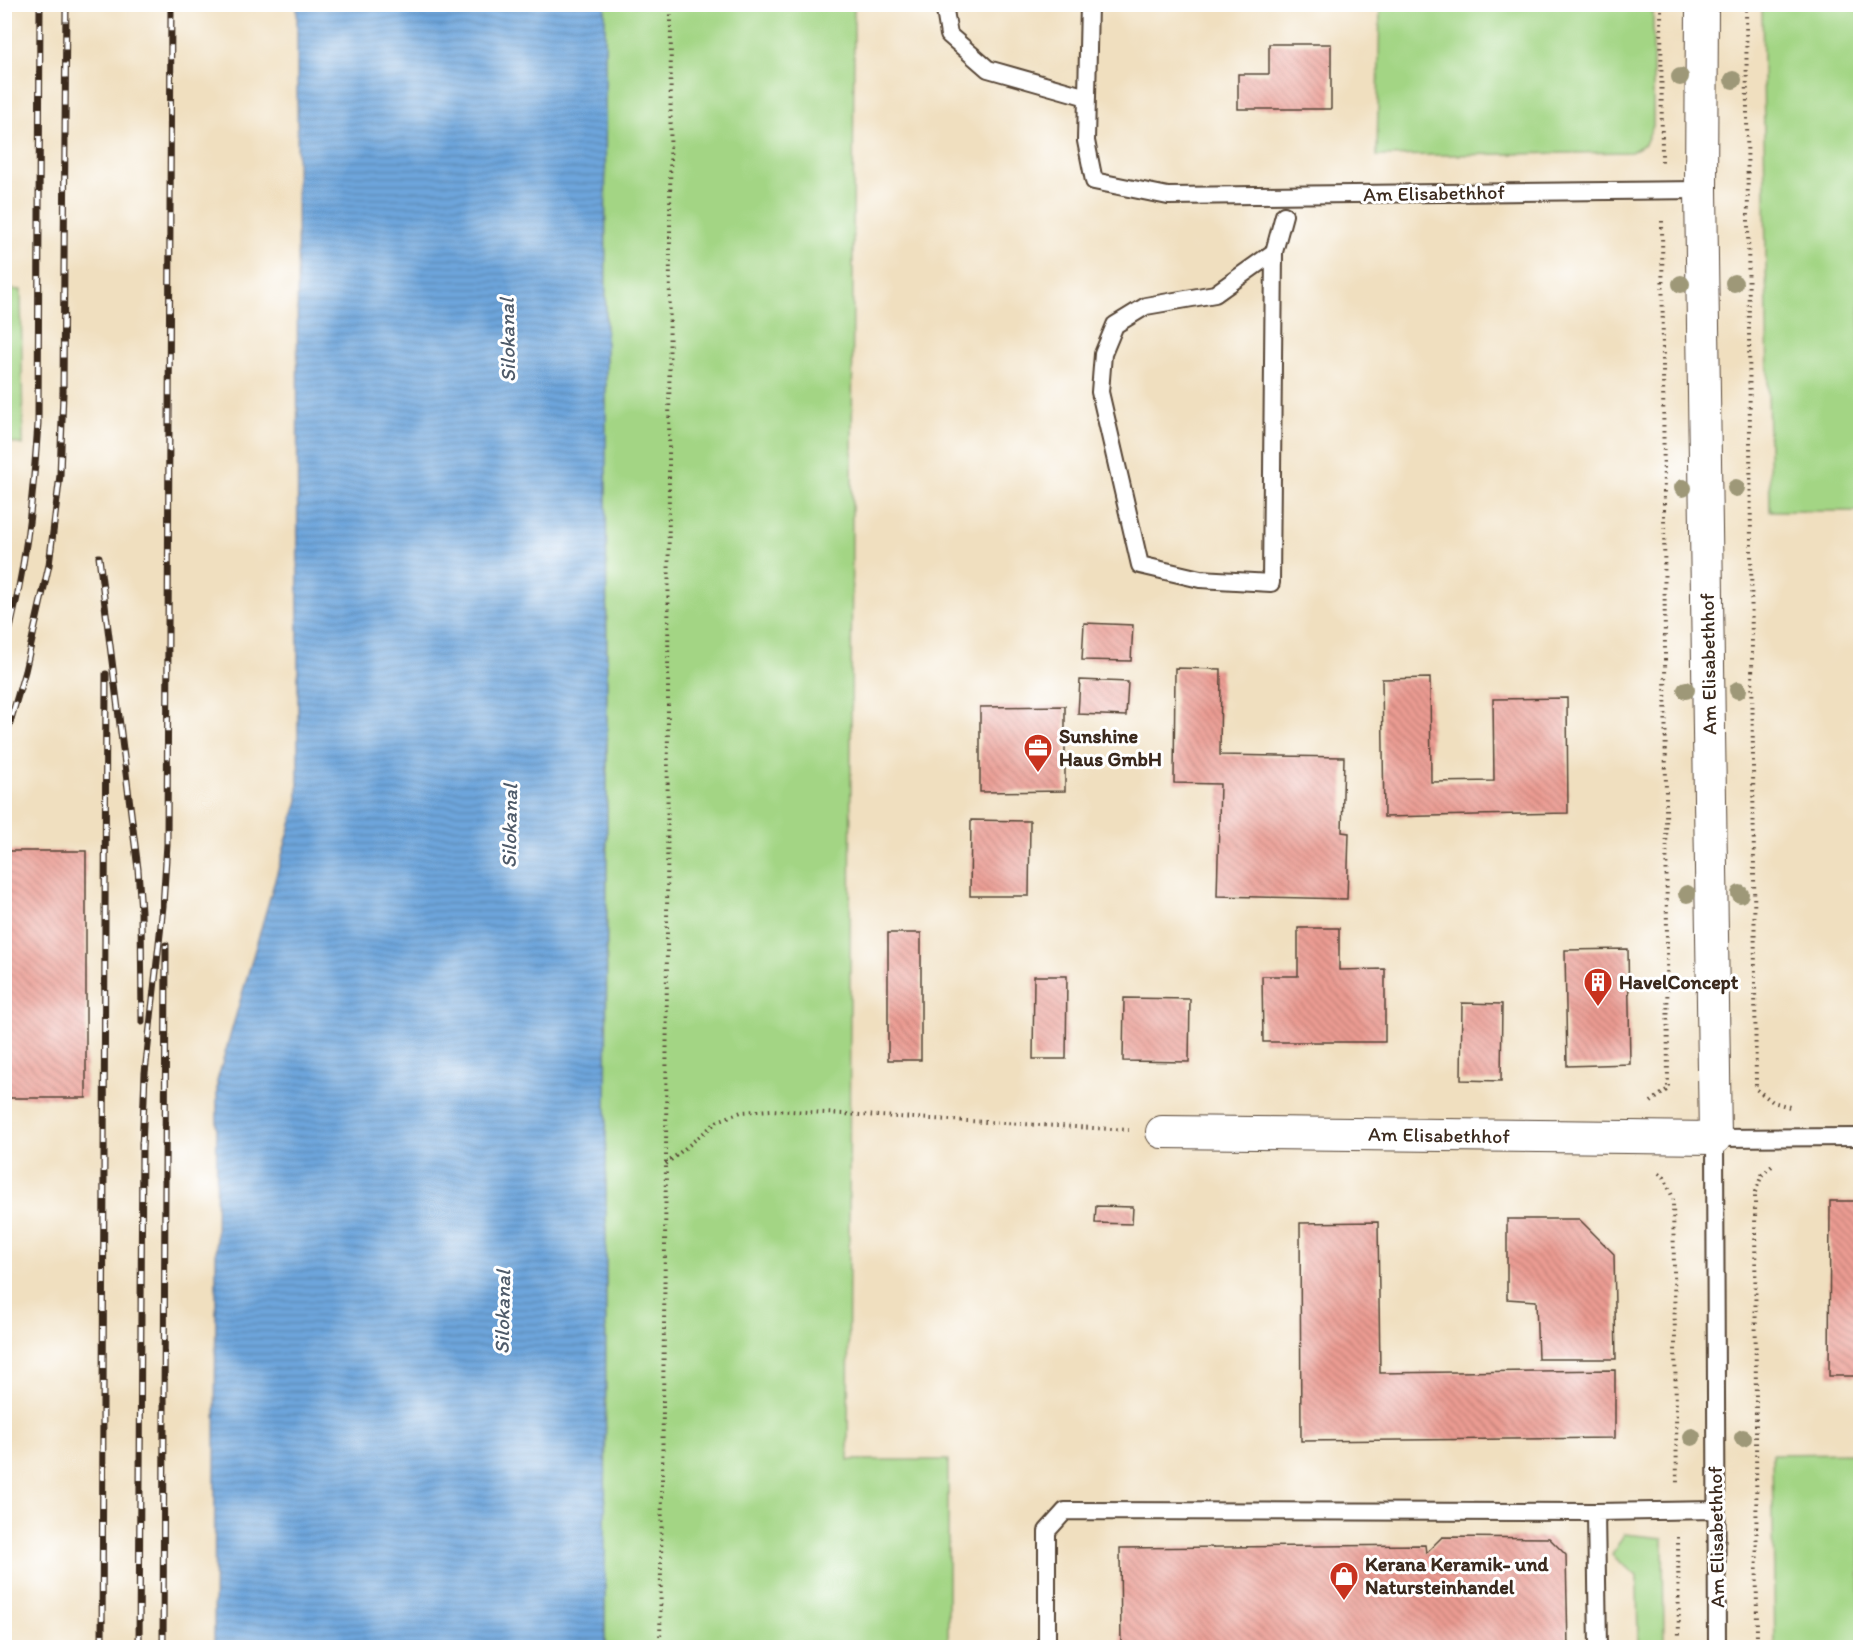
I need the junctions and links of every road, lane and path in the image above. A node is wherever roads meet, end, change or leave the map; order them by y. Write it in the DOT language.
graph roads {
  1 [pos="671,4"];
  2 [pos="944,4"];
  3 [pos="1089,4"];
  4 [pos="1661,4"];
  5 [pos="1702,4"];
  6 [pos="1746,4"];
  7 [pos="1087,97"];
  8 [pos="1662,190"];
  9 [pos="1701,190"];
  10 [pos="1284,215"];
  11 [pos="1274,252"];
  12 [pos="1641,1104"];
  13 [pos="1804,1108"];
  14 [pos="1162,1132"];
  15 [pos="1860,1137"];
  16 [pos="1715,1138"];
  17 [pos="1772,1138"];
  18 [pos="666,1164"];
  19 [pos="1657,1171"];
  20 [pos="1716,1510"];
  21 [pos="1678,1511"];
  22 [pos="1596,1512"];
  23 [pos="660,1647"];
  24 [pos="1047,1647"];
  25 [pos="1598,1647"];
  26 [pos="1679,1647"];
  27 [pos="1718,1647"];
  28 [pos="1757,1647"];
  1 -- 18 [label="path"];
  2 -- 7 [label="lane"];
  3 -- 7 [label="lane"];
  4 -- 8 [label="path"];
  5 -- 9 [label="street, Am Elisabethhof"];
  6 -- 13 [label="path"];
  7 -- 8 [label="lane, Am Elisabethhof"];
  8 -- 9 [label="lane, Am Elisabethhof"];
  8 -- 12 [label="path"];
  9 -- 16 [label="street, Am Elisabethhof"];
  10 -- 11 [label="lane"];
  11 -- 11 [label="lane"];
  14 -- 16 [label="street, Am Elisabethhof"];
  14 -- 18 [label="path"];
  15 -- 17 [label="lane, Am Elisabethhof"];
  16 -- 17 [label="lane, Am Elisabethhof"];
  16 -- 20 [label="lane, Am Elisabethhof"];
  17 -- 28 [label="path"];
  18 -- 23 [label="path"];
  19 -- 21 [label="path"];
  20 -- 21 [label="lane"];
  20 -- 27 [label="lane, Am Elisabethhof"];
  21 -- 22 [label="lane"];
  21 -- 26 [label="path"];
  22 -- 24 [label="lane"];
  22 -- 25 [label="lane"];
}
